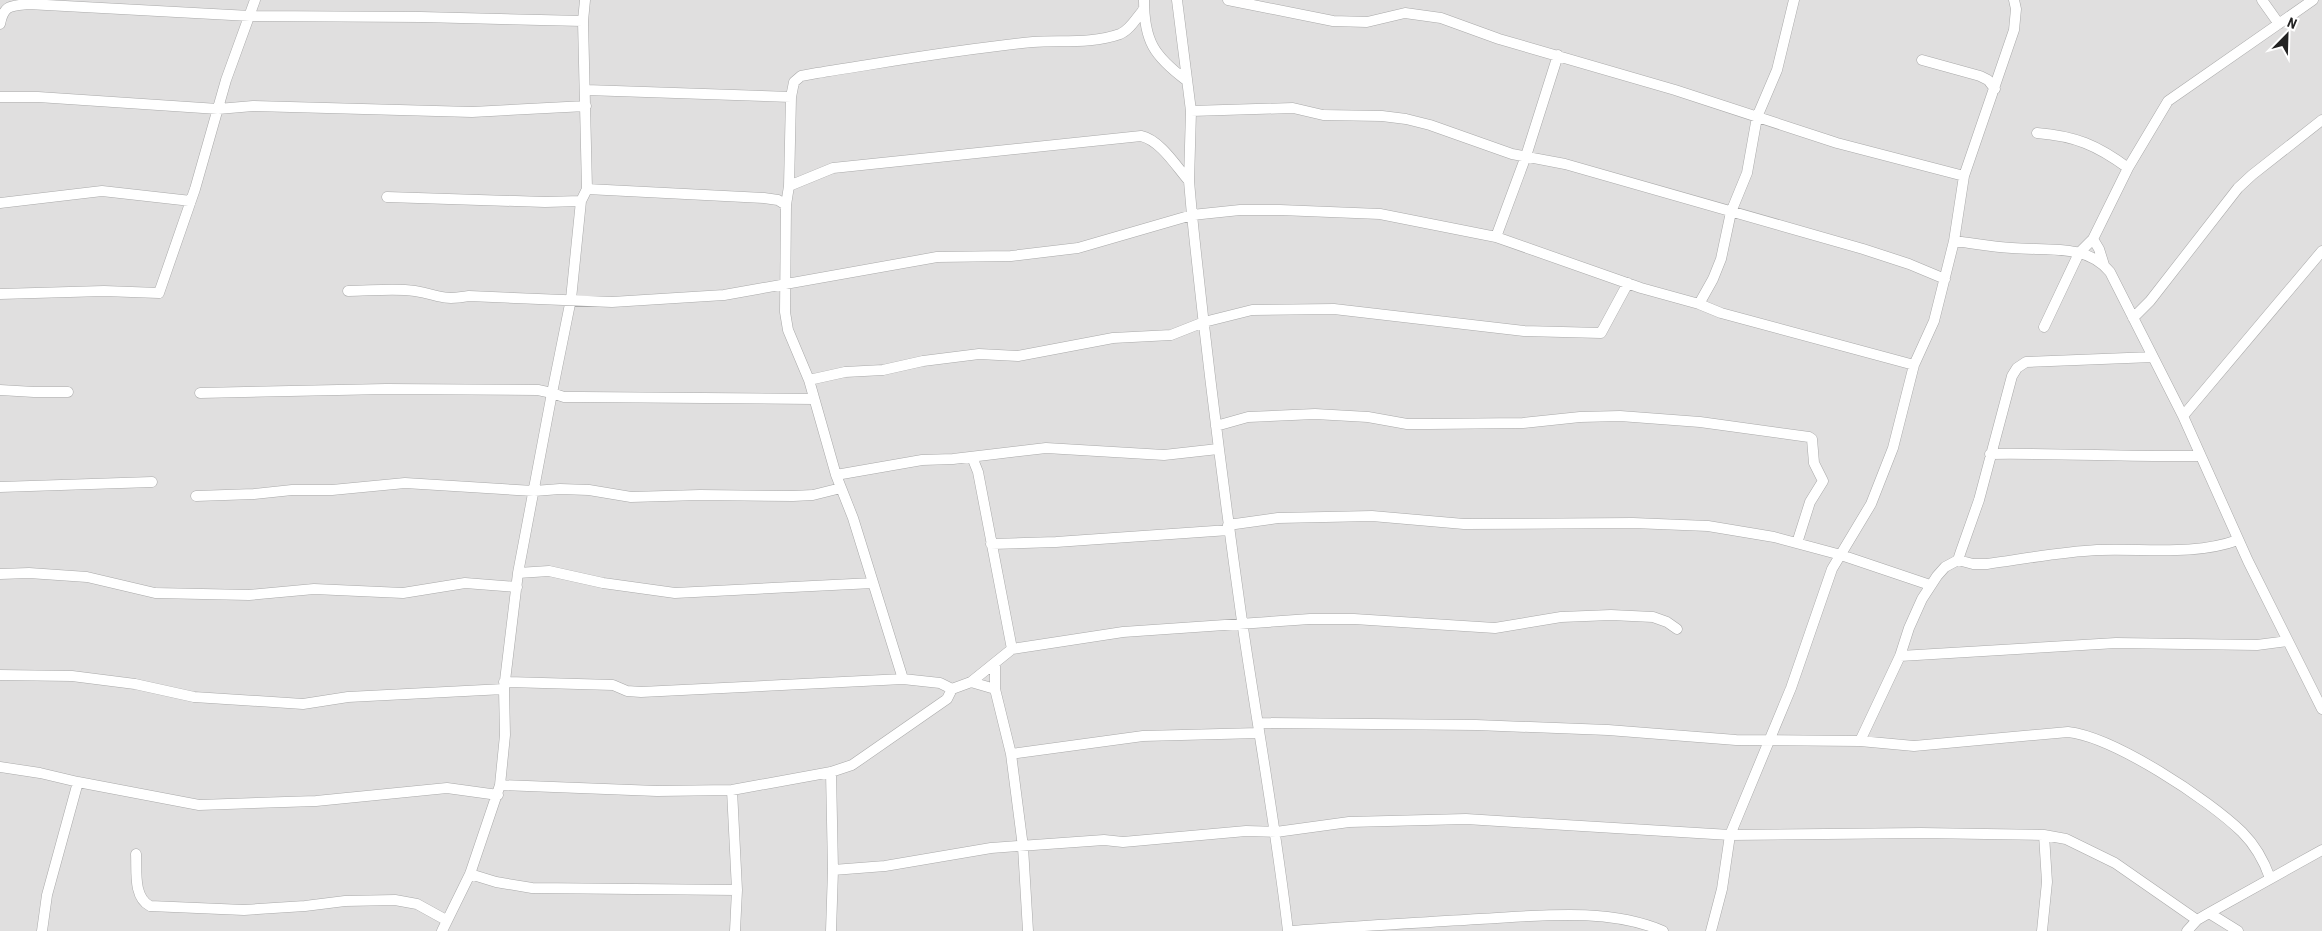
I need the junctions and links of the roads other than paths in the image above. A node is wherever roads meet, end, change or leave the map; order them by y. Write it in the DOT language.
graph roads {
  1 [pos="2,0"];
  2 [pos="255,0"];
  3 [pos="585,0"];
  4 [pos="1177,0"];
  5 [pos="1228,0"];
  6 [pos="1794,0"];
  7 [pos="2014,0"];
  8 [pos="2262,0"];
  9 [pos="2313,0"];
  10 [pos="1144,5"];
  11 [pos="3,12"];
  12 [pos="250,16"];
  13 [pos="582,21"];
  14 [pos="0,24"];
  15 [pos="2278,24"];
  16 [pos="1558,55"];
  17 [pos="1922,60"];
  18 [pos="1186,80"];
  19 [pos="1995,89"];
  20 [pos="586,90"];
  21 [pos="0,97"];
  22 [pos="791,97"];
  23 [pos="586,106"];
  24 [pos="218,109"];
  25 [pos="1191,111"];
  26 [pos="1757,117"];
  27 [pos="2322,120"];
  28 [pos="2037,132"];
  29 [pos="1526,156"];
  30 [pos="2128,168"];
  31 [pos="1964,176"];
  32 [pos="1189,181"];
  33 [pos="789,186"];
  34 [pos="587,189"];
  35 [pos="387,198"];
  36 [pos="191,201"];
  37 [pos="581,201"];
  38 [pos="0,202"];
  39 [pos="786,205"];
  40 [pos="1732,212"];
  41 [pos="1192,215"];
  42 [pos="1496,237"];
  43 [pos="2093,239"];
  44 [pos="1954,241"];
  45 [pos="2322,252"];
  46 [pos="2079,253"];
  47 [pos="2104,265"];
  48 [pos="1945,279"];
  49 [pos="1628,283"];
  50 [pos="785,284"];
  51 [pos="348,291"];
  52 [pos="0,294"];
  53 [pos="571,299"];
  54 [pos="1699,304"];
  55 [pos="2132,318"];
  56 [pos="1204,322"];
  57 [pos="2044,327"];
  58 [pos="2153,357"];
  59 [pos="1914,365"];
  60 [pos="809,380"];
  61 [pos="0,390"];
  62 [pos="68,392"];
  63 [pos="552,393"];
  64 [pos="200,394"];
  65 [pos="814,399"];
  66 [pos="2183,416"];
  67 [pos="1216,426"];
  68 [pos="1218,449"];
  69 [pos="1990,454"];
  70 [pos="2201,456"];
  71 [pos="972,458"];
  72 [pos="836,475"];
  73 [pos="152,482"];
  74 [pos="0,487"];
  75 [pos="841,488"];
  76 [pos="534,492"];
  77 [pos="196,496"];
  78 [pos="1229,527"];
  79 [pos="2238,540"];
  80 [pos="1797,543"];
  81 [pos="991,544"];
  82 [pos="1841,555"];
  83 [pos="1958,560"];
  84 [pos="518,573"];
  85 [pos="0,574"];
  86 [pos="873,583"];
  87 [pos="1930,585"];
  88 [pos="517,587"];
  89 [pos="1242,623"];
  90 [pos="1677,629"];
  91 [pos="2288,642"];
  92 [pos="1012,649"];
  93 [pos="1900,656"];
  94 [pos="995,664"];
  95 [pos="0,675"];
  96 [pos="903,679"];
  97 [pos="972,682"];
  98 [pos="504,686"];
  99 [pos="952,689"];
  100 [pos="995,689"];
  101 [pos="2322,709"];
  102 [pos="1259,728"];
  103 [pos="1771,739"];
  104 [pos="1860,741"];
  105 [pos="1011,754"];
  106 [pos="0,767"];
  107 [pos="831,772"];
  108 [pos="78,782"];
  109 [pos="499,790"];
  110 [pos="732,790"];
  111 [pos="1276,832"];
  112 [pos="1730,835"];
  113 [pos="2044,835"];
  114 [pos="1023,847"];
  115 [pos="2322,850"];
  116 [pos="136,854"];
  117 [pos="833,870"];
  118 [pos="470,874"];
  119 [pos="2270,878"];
  120 [pos="737,890"];
  121 [pos="2209,913"];
  122 [pos="446,920"];
  123 [pos="2197,920"];
  124 [pos="42,931"];
  125 [pos="442,931"];
  126 [pos="735,931"];
  127 [pos="831,931"];
  128 [pos="1028,931"];
  129 [pos="1288,931"];
  130 [pos="1293,931"];
  131 [pos="1663,931"];
  132 [pos="1711,931"];
  133 [pos="2042,931"];
  134 [pos="2188,931"];
  135 [pos="2238,931"];
  1 -- 11 [label="street"];
  2 -- 12 [label="street"];
  3 -- 13 [label="street"];
  4 -- 18 [label="street"];
  5 -- 16 [label="street"];
  6 -- 26 [label="street"];
  7 -- 19 [label="street"];
  8 -- 15 [label="street"];
  9 -- 15 [label="street"];
  10 -- 18 [label="street"];
  10 -- 22 [label="street"];
  11 -- 12 [label="street"];
  11 -- 14 [label="street"];
  12 -- 13 [label="street"];
  12 -- 24 [label="street"];
  13 -- 20 [label="street"];
  15 -- 30 [label="street"];
  16 -- 26 [label="street"];
  16 -- 29 [label="street"];
  17 -- 19 [label="street"];
  18 -- 25 [label="street"];
  19 -- 31 [label="street"];
  20 -- 22 [label="street"];
  20 -- 23 [label="street"];
  21 -- 24 [label="street"];
  22 -- 33 [label="street"];
  23 -- 24 [label="street"];
  23 -- 34 [label="street"];
  24 -- 36 [label="street"];
  25 -- 29 [label="street"];
  25 -- 32 [label="street"];
  26 -- 31 [label="street"];
  26 -- 40 [label="street"];
  27 -- 55 [label="street"];
  28 -- 30 [label="street"];
  29 -- 40 [label="street"];
  29 -- 42 [label="street"];
  30 -- 43 [label="street"];
  31 -- 44 [label="street"];
  32 -- 33 [label="street"];
  32 -- 41 [label="street"];
  33 -- 39 [label="street"];
  34 -- 37 [label="street"];
  34 -- 39 [label="street"];
  35 -- 37 [label="street"];
  36 -- 38 [label="street"];
  36 -- 52 [label="street"];
  37 -- 53 [label="street"];
  39 -- 50 [label="street"];
  40 -- 48 [label="street"];
  40 -- 54 [label="street"];
  41 -- 42 [label="street"];
  41 -- 50 [label="street"];
  41 -- 56 [label="street"];
  42 -- 49 [label="street"];
  43 -- 46 [label="street"];
  43 -- 47 [label="street"];
  44 -- 46 [label="street"];
  44 -- 48 [label="street"];
  45 -- 66 [label="street"];
  46 -- 47 [label="street"];
  46 -- 57 [label="street"];
  47 -- 55 [label="street"];
  48 -- 59 [label="street"];
  49 -- 54 [label="street"];
  49 -- 56 [label="street"];
  50 -- 53 [label="street"];
  50 -- 60 [label="street"];
  51 -- 53 [label="street"];
  53 -- 63 [label="street"];
  54 -- 59 [label="street"];
  55 -- 58 [label="street"];
  56 -- 60 [label="street"];
  56 -- 67 [label="street"];
  58 -- 66 [label="street"];
  58 -- 69 [label="street"];
  59 -- 82 [label="street"];
  60 -- 65 [label="street"];
  61 -- 62 [label="street"];
  63 -- 64 [label="street"];
  63 -- 65 [label="street"];
  63 -- 76 [label="street"];
  65 -- 72 [label="street"];
  66 -- 70 [label="street"];
  67 -- 68 [label="street"];
  67 -- 80 [label="street"];
  68 -- 71 [label="street"];
  68 -- 78 [label="street"];
  69 -- 70 [label="street"];
  69 -- 83 [label="street"];
  70 -- 79 [label="street"];
  71 -- 72 [label="street"];
  71 -- 81 [label="street"];
  72 -- 75 [label="street"];
  73 -- 74 [label="street"];
  75 -- 76 [label="street"];
  75 -- 86 [label="street"];
  76 -- 77 [label="street"];
  76 -- 84 [label="street"];
  78 -- 80 [label="street"];
  78 -- 81 [label="street"];
  78 -- 89 [label="street"];
  79 -- 83 [label="street"];
  79 -- 91 [label="street"];
  80 -- 82 [label="street"];
  81 -- 92 [label="street"];
  82 -- 87 [label="street"];
  82 -- 103 [label="street"];
  83 -- 87 [label="street"];
  84 -- 86 [label="street"];
  84 -- 88 [label="street"];
  85 -- 88 [label="street"];
  86 -- 96 [label="street"];
  87 -- 93 [label="street"];
  88 -- 98 [label="street"];
  89 -- 90 [label="street"];
  89 -- 92 [label="street"];
  89 -- 102 [label="street"];
  91 -- 93 [label="street"];
  91 -- 101 [label="street"];
  92 -- 94 [label="street"];
  93 -- 104 [label="street"];
  94 -- 97 [label="street"];
  94 -- 100 [label="street"];
  95 -- 98 [label="street"];
  96 -- 98 [label="street"];
  96 -- 99 [label="street"];
  97 -- 99 [label="street"];
  97 -- 100 [label="street"];
  98 -- 109 [label="street"];
  99 -- 107 [label="street"];
  100 -- 105 [label="street"];
  102 -- 103 [label="street"];
  102 -- 105 [label="street"];
  102 -- 111 [label="street"];
  103 -- 104 [label="street"];
  103 -- 112 [label="street"];
  104 -- 119 [label="street"];
  105 -- 114 [label="street"];
  106 -- 108 [label="street"];
  107 -- 110 [label="street"];
  107 -- 117 [label="street"];
  108 -- 109 [label="street"];
  108 -- 124 [label="street"];
  109 -- 110 [label="street"];
  109 -- 118 [label="street"];
  110 -- 120 [label="street"];
  111 -- 112 [label="street"];
  111 -- 114 [label="street"];
  111 -- 129 [label="street"];
  112 -- 113 [label="street"];
  112 -- 132 [label="street"];
  113 -- 123 [label="street"];
  113 -- 133 [label="street"];
  114 -- 117 [label="street"];
  114 -- 128 [label="street"];
  115 -- 119 [label="street"];
  116 -- 122 [label="street"];
  117 -- 127 [label="street"];
  118 -- 120 [label="street"];
  118 -- 122 [label="street"];
  119 -- 121 [label="street"];
  120 -- 126 [label="street"];
  121 -- 123 [label="street"];
  121 -- 135 [label="street"];
  122 -- 125 [label="street"];
  123 -- 134 [label="street"];
  130 -- 131 [label="street"];
}
